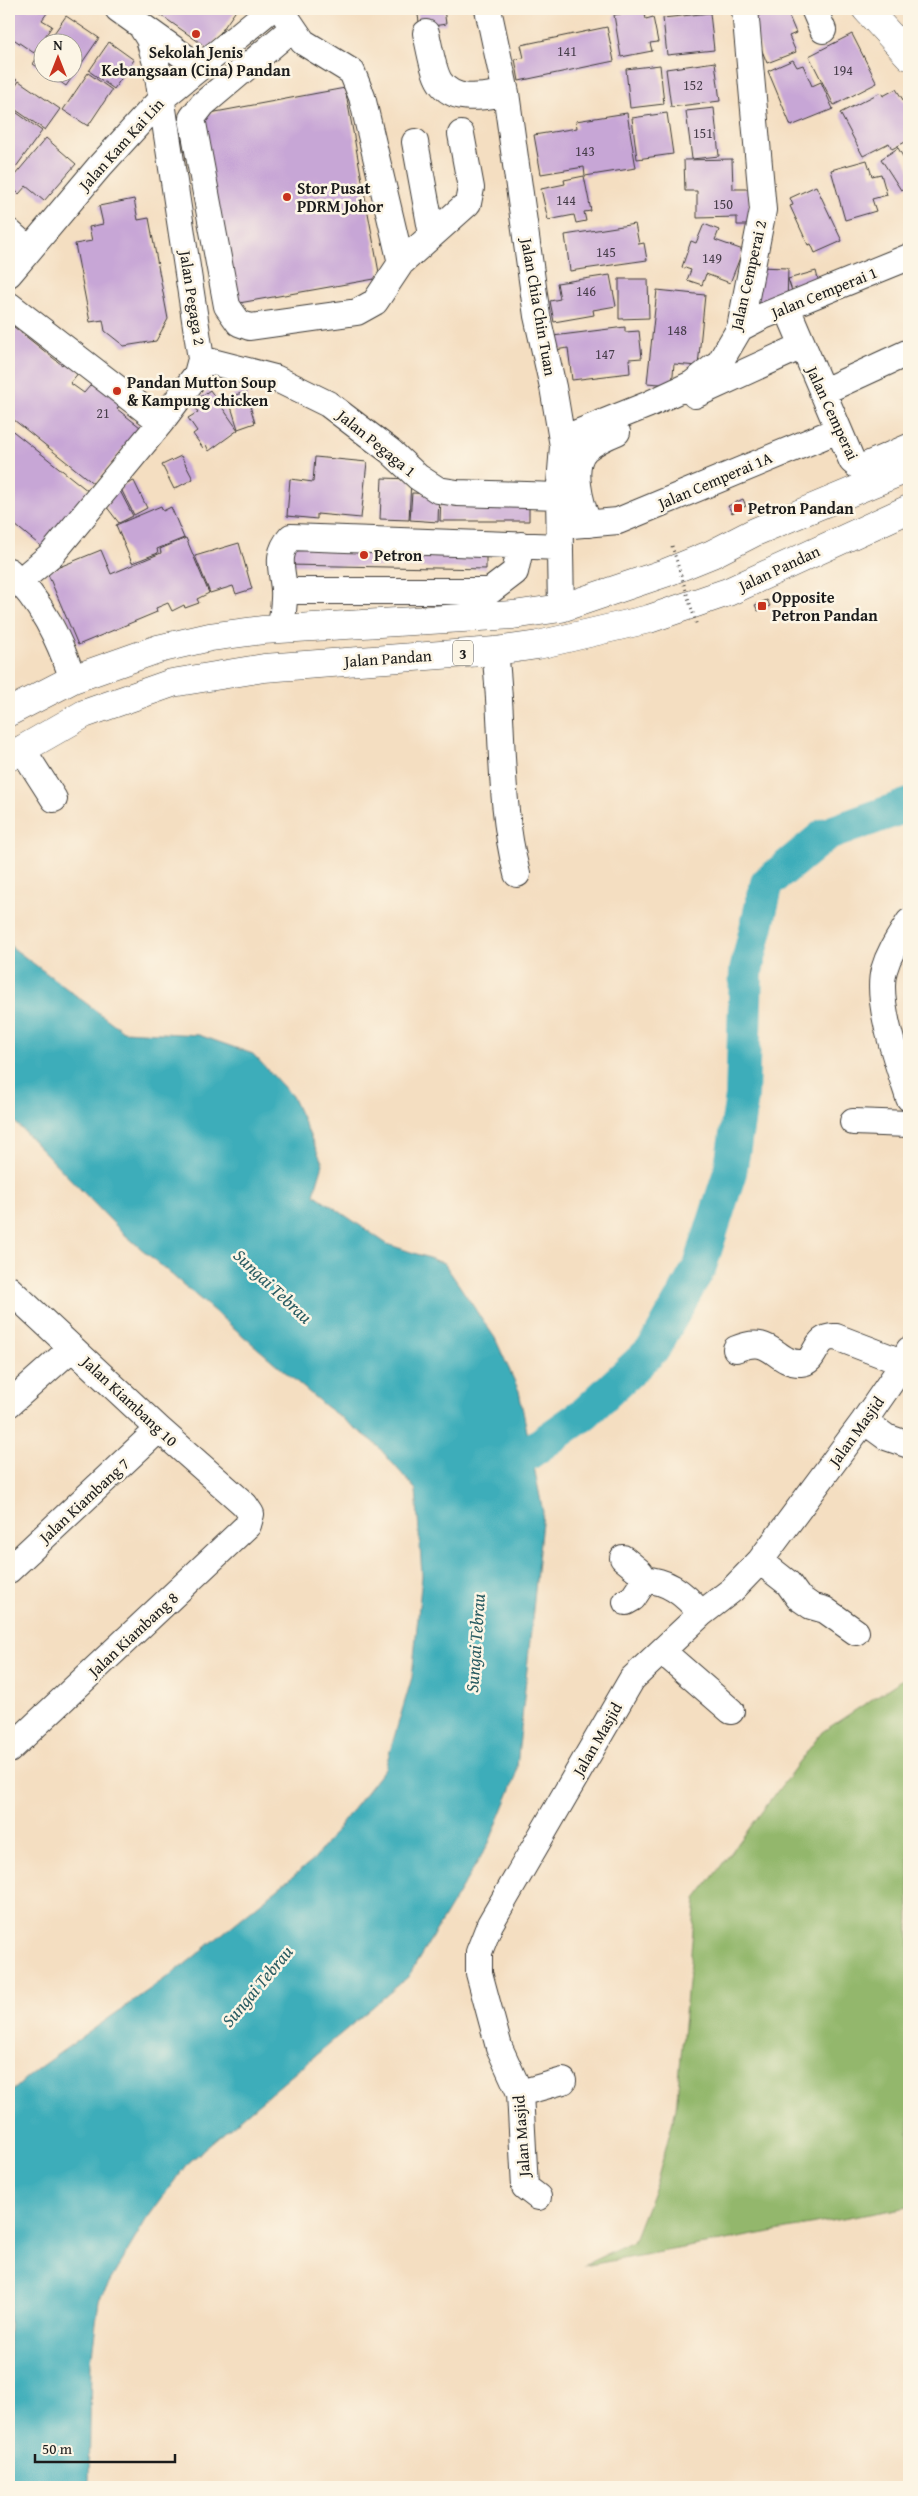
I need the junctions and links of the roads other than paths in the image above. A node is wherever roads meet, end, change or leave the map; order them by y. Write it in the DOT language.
graph roads {
  1 [pos="118,9"];
  2 [pos="271,9"];
  3 [pos="488,9"];
  4 [pos="745,9"];
  5 [pos="866,9"];
  6 [pos="882,9"];
  7 [pos="287,18"];
  8 [pos="141,26"];
  9 [pos="426,33"];
  10 [pos="909,56"];
  11 [pos="199,68"];
  12 [pos="506,94"];
  13 [pos="161,99"];
  14 [pos="461,134"];
  15 [pos="415,142"];
  16 [pos="9,232"];
  17 [pos="432,235"];
  18 [pos="28,249"];
  19 [pos="909,257"];
  20 [pos="401,263"];
  21 [pos="9,274"];
  22 [pos="9,305"];
  23 [pos="787,308"];
  24 [pos="740,328"];
  25 [pos="802,346"];
  26 [pos="909,352"];
  27 [pos="201,358"];
  28 [pos="822,392"];
  29 [pos="161,422"];
  30 [pos="838,430"];
  31 [pos="562,439"];
  32 [pos="909,447"];
  33 [pos="909,468"];
  34 [pos="559,496"];
  35 [pos="909,509"];
  36 [pos="590,524"];
  37 [pos="560,537"];
  38 [pos="521,545"];
  39 [pos="12,575"];
  40 [pos="284,591"];
  41 [pos="561,608"];
  42 [pos="281,629"];
  43 [pos="495,651"];
  44 [pos="73,679"];
  45 [pos="9,712"];
  46 [pos="15,753"];
  47 [pos="54,799"];
  48 [pos="517,874"];
  49 [pos="909,922"];
  50 [pos="909,1098"];
  51 [pos="852,1122"];
  52 [pos="909,1124"];
  53 [pos="9,1289"];
  54 [pos="72,1348"];
  55 [pos="736,1350"];
  56 [pos="907,1356"];
  57 [pos="9,1404"];
  58 [pos="864,1422"];
  59 [pos="159,1430"];
  60 [pos="909,1445"];
  61 [pos="250,1514"];
  62 [pos="623,1558"];
  63 [pos="760,1561"];
  64 [pos="9,1570"];
  65 [pos="645,1580"];
  66 [pos="626,1602"];
  67 [pos="701,1614"];
  68 [pos="856,1632"];
  69 [pos="662,1651"];
  70 [pos="731,1711"];
  71 [pos="9,1750"];
  72 [pos="563,2081"];
  73 [pos="520,2093"];
  74 [pos="538,2197"];
  1 -- 8 [label="street"];
  2 -- 11 [label="street, Jalan Kam Kai Lin"];
  3 -- 12 [label="street, Jalan Chia Chin Tuan"];
  4 -- 24 [label="street, Jalan Cemperai 2"];
  5 -- 10 [label="main road"];
  6 -- 10 [label="main road"];
  7 -- 20 [label="street"];
  7 -- 20 [label="street"];
  8 -- 11 [label="street"];
  8 -- 13 [label="street, Jalan Pegaga 2"];
  9 -- 12 [label="street"];
  11 -- 13 [label="street, Jalan Kam Kai Lin"];
  12 -- 31 [label="street, Jalan Chia Chin Tuan"];
  13 -- 18 [label="street, Jalan Kam Kai Lin"];
  13 -- 27 [label="street, Jalan Pegaga 2"];
  14 -- 17 [label="street"];
  15 -- 17 [label="street"];
  16 -- 18 [label="street"];
  17 -- 20 [label="street"];
  18 -- 21 [label="street, Jalan Kam Kai Lin"];
  19 -- 23 [label="street, Jalan Cemperai 1"];
  22 -- 29 [label="street"];
  23 -- 24 [label="street, Jalan Cemperai 1"];
  23 -- 25 [label="street, Jalan Cemperai"];
  24 -- 31 [label="street, Jalan Cemperai 2"];
  25 -- 28 [label="street, Jalan Cemperai"];
  25 -- 36 [label="street"];
  26 -- 28 [label="street"];
  27 -- 29 [label="street, Jalan Pegaga 2"];
  27 -- 34 [label="street, Jalan Pegaga 1"];
  28 -- 30 [label="street, Jalan Cemperai"];
  29 -- 39 [label="street, Jalan Pegaga 2"];
  30 -- 32 [label="street, Jalan Cemperai"];
  30 -- 36 [label="street, Jalan Cemperai 1A"];
  31 -- 34 [label="street, Jalan Chia Chin Tuan"];
  33 -- 41 [label="main road, 3"];
  34 -- 37 [label="street, Jalan Chia Chin Tuan"];
  35 -- 43 [label="main road, Jalan Pandan / 3"];
  36 -- 37 [label="street, Jalan Cemperai 1A"];
  37 -- 38 [label="street, Jalan Cemperai 1A"];
  37 -- 41 [label="street, Jalan Chia Chin Tuan"];
  38 -- 40 [label="street"];
  38 -- 40 [label="street, Jalan Cemperai 1A"];
  39 -- 44 [label="street"];
  40 -- 42 [label="street"];
  41 -- 42 [label="main road, 3"];
  42 -- 44 [label="main road, 3"];
  43 -- 46 [label="main road, Jalan Pandan / 3"];
  43 -- 48 [label="street"];
  44 -- 45 [label="main road, 3"];
  46 -- 47 [label="street"];
  49 -- 50 [label="street"];
  51 -- 52 [label="street"];
  53 -- 54 [label="street, Jalan Kiambang 10"];
  54 -- 57 [label="street"];
  54 -- 59 [label="street, Jalan Kiambang 10"];
  55 -- 56 [label="street"];
  56 -- 58 [label="street, Jalan Masjid"];
  58 -- 60 [label="street"];
  58 -- 63 [label="street, Jalan Masjid"];
  59 -- 61 [label="street, Jalan Kiambang 10"];
  59 -- 64 [label="street, Jalan Kiambang 7"];
  61 -- 71 [label="street, Jalan Kiambang 8"];
  62 -- 65 [label="street"];
  63 -- 67 [label="street, Jalan Masjid"];
  63 -- 68 [label="street"];
  65 -- 66 [label="street"];
  65 -- 67 [label="street"];
  67 -- 69 [label="street, Jalan Masjid"];
  69 -- 70 [label="street"];
  69 -- 73 [label="street, Jalan Masjid"];
  72 -- 73 [label="street"];
  73 -- 74 [label="street, Jalan Masjid"];
}
